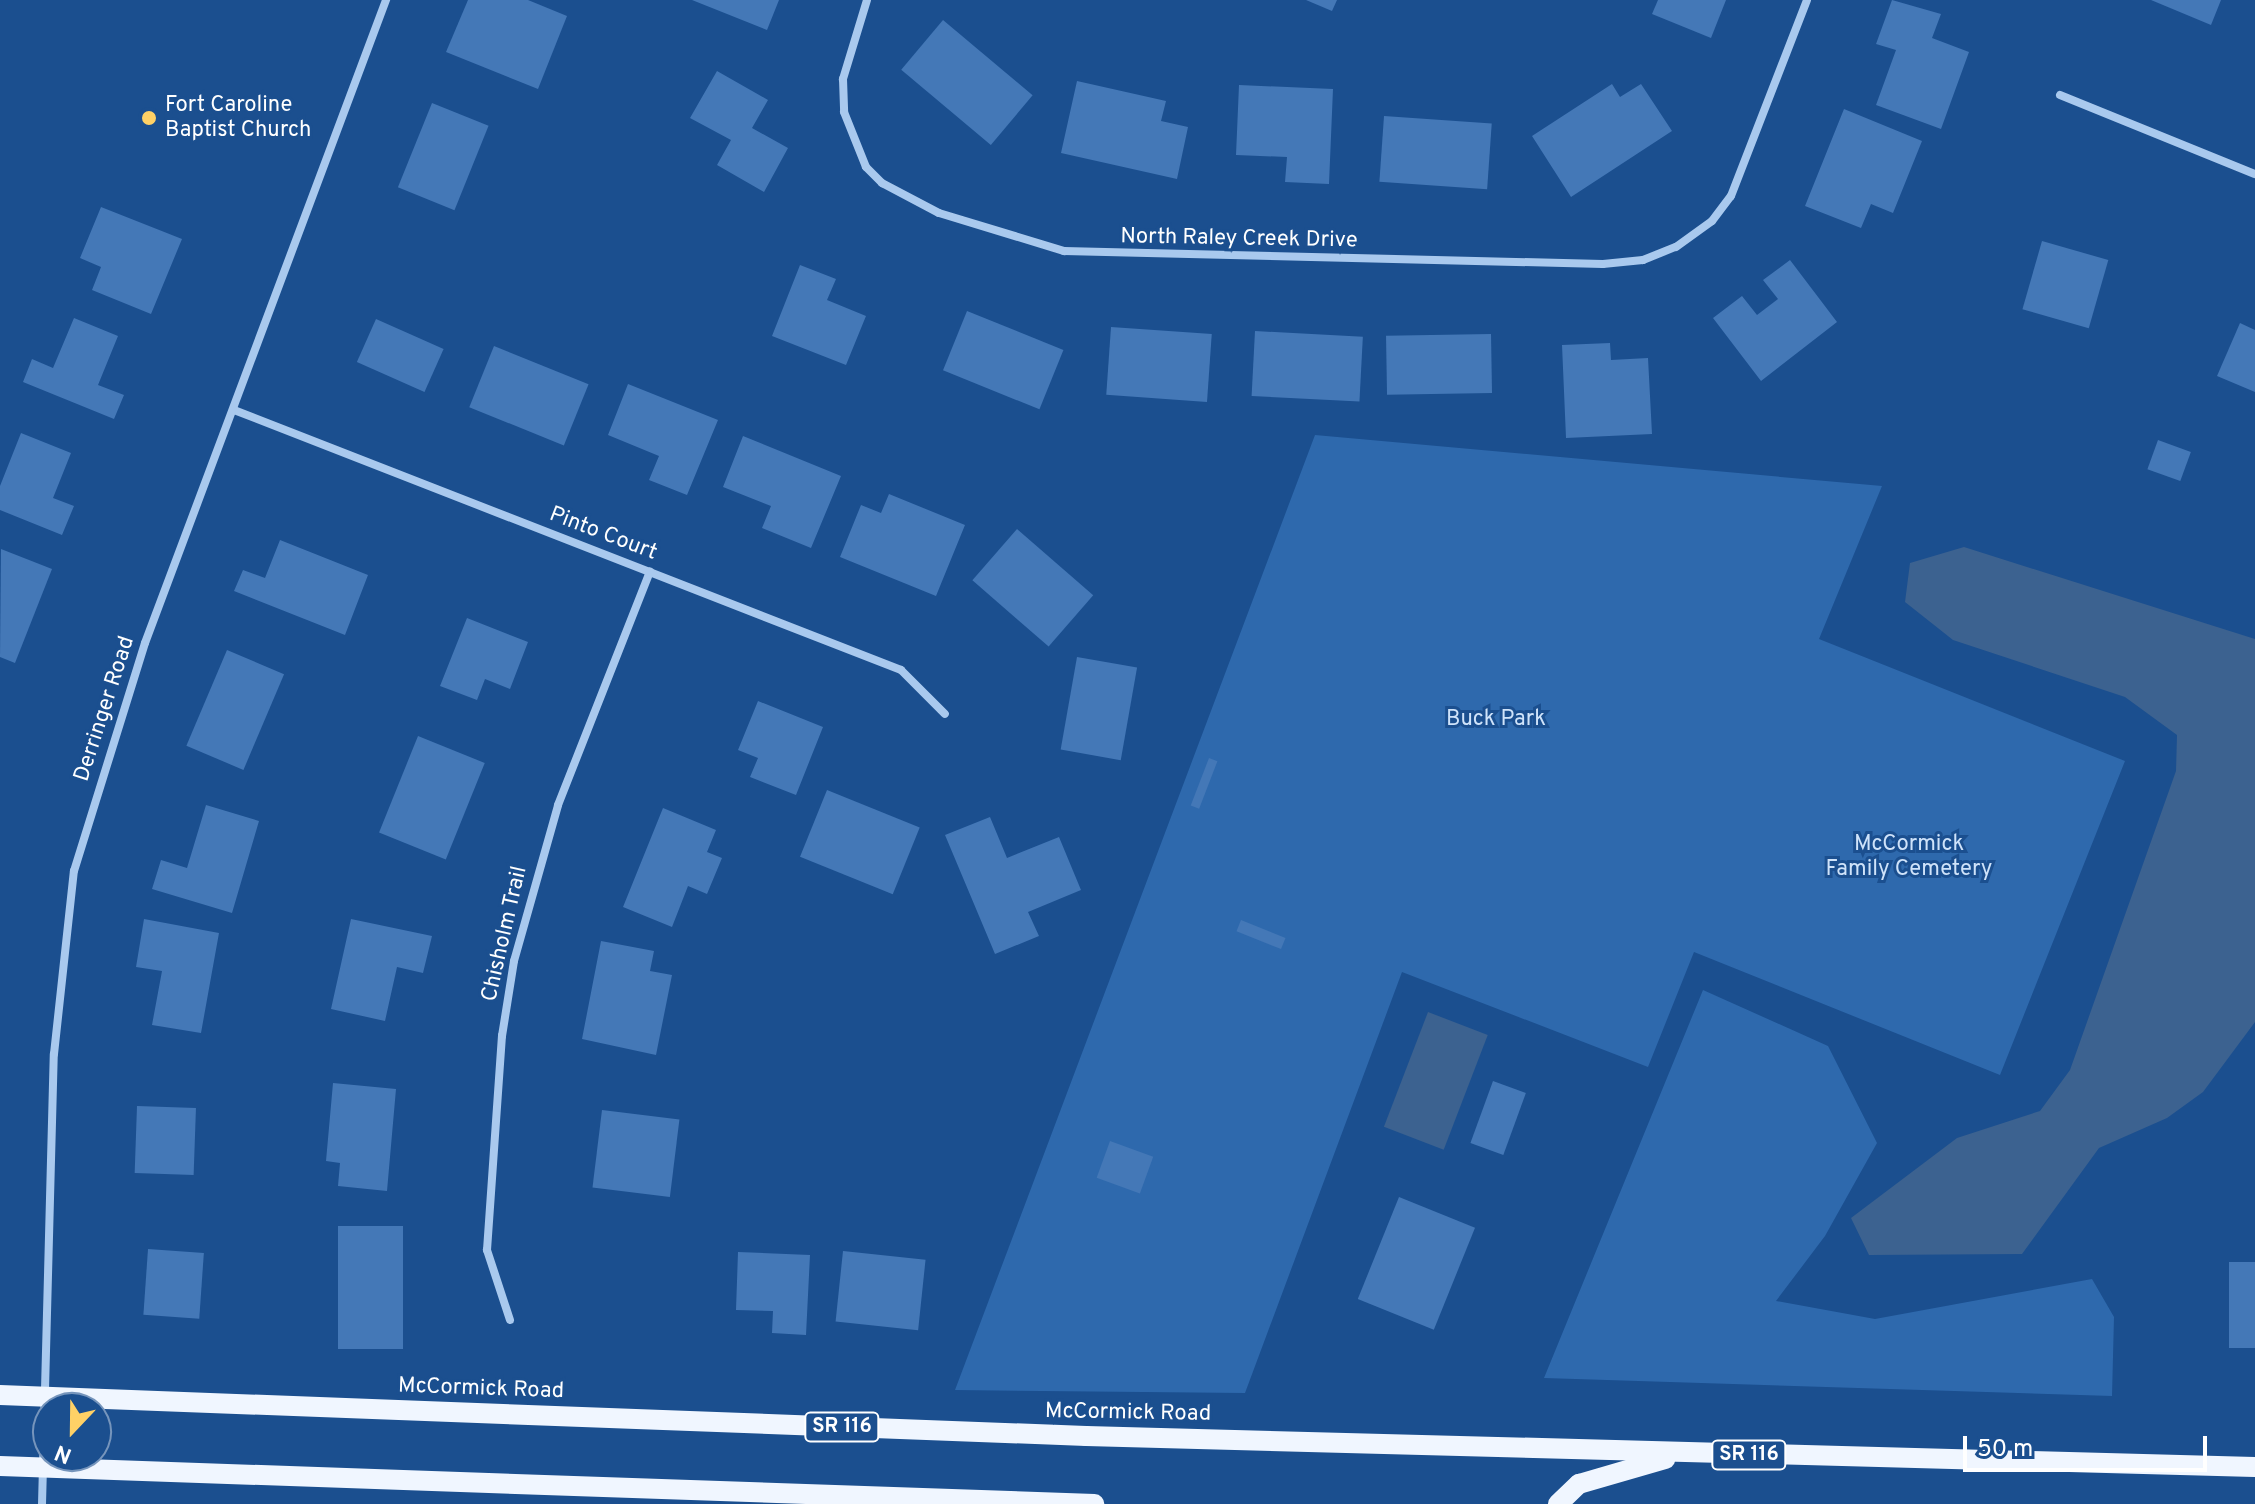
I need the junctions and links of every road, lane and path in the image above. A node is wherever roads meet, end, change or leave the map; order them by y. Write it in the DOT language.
graph roads {
  1 [pos="386,0"];
  2 [pos="867,0"];
  3 [pos="1807,0"];
  4 [pos="2060,95"];
  5 [pos="2255,174"];
  6 [pos="234,410"];
  7 [pos="650,571"];
  8 [pos="945,714"];
  9 [pos="510,1320"];
  10 [pos="46,1392"];
  11 [pos="0,1395"];
  12 [pos="32,1396"];
  13 [pos="112,1399"];
  14 [pos="1684,1453"];
  15 [pos="0,1466"];
  16 [pos="32,1467"];
  17 [pos="2255,1467"];
  18 [pos="112,1470"];
  19 [pos="44,1472"];
  20 [pos="959,1501"];
  21 [pos="42,1504"];
  22 [pos="1094,1504"];
  23 [pos="1558,1504"];
  1 -- 6 [label="street, Derringer Road"];
  2 -- 3 [label="street, North Raley Creek Drive"];
  4 -- 5 [label="street"];
  6 -- 7 [label="street, Pinto Court"];
  6 -- 10 [label="street, Derringer Road"];
  7 -- 8 [label="street, Pinto Court"];
  7 -- 9 [label="street, Chisholm Trail"];
  11 -- 12 [label="main road, McCormick Road / SR 116"];
  13 -- 14 [label="main road, McCormick Road / SR 116"];
  14 -- 17 [label="main road, McCormick Road / SR 116"];
  14 -- 23 [label="main road"];
  15 -- 16 [label="main road"];
  18 -- 20 [label="main road"];
  19 -- 21 [label="street, Derringer Road"];
  20 -- 22 [label="main road"];
}
